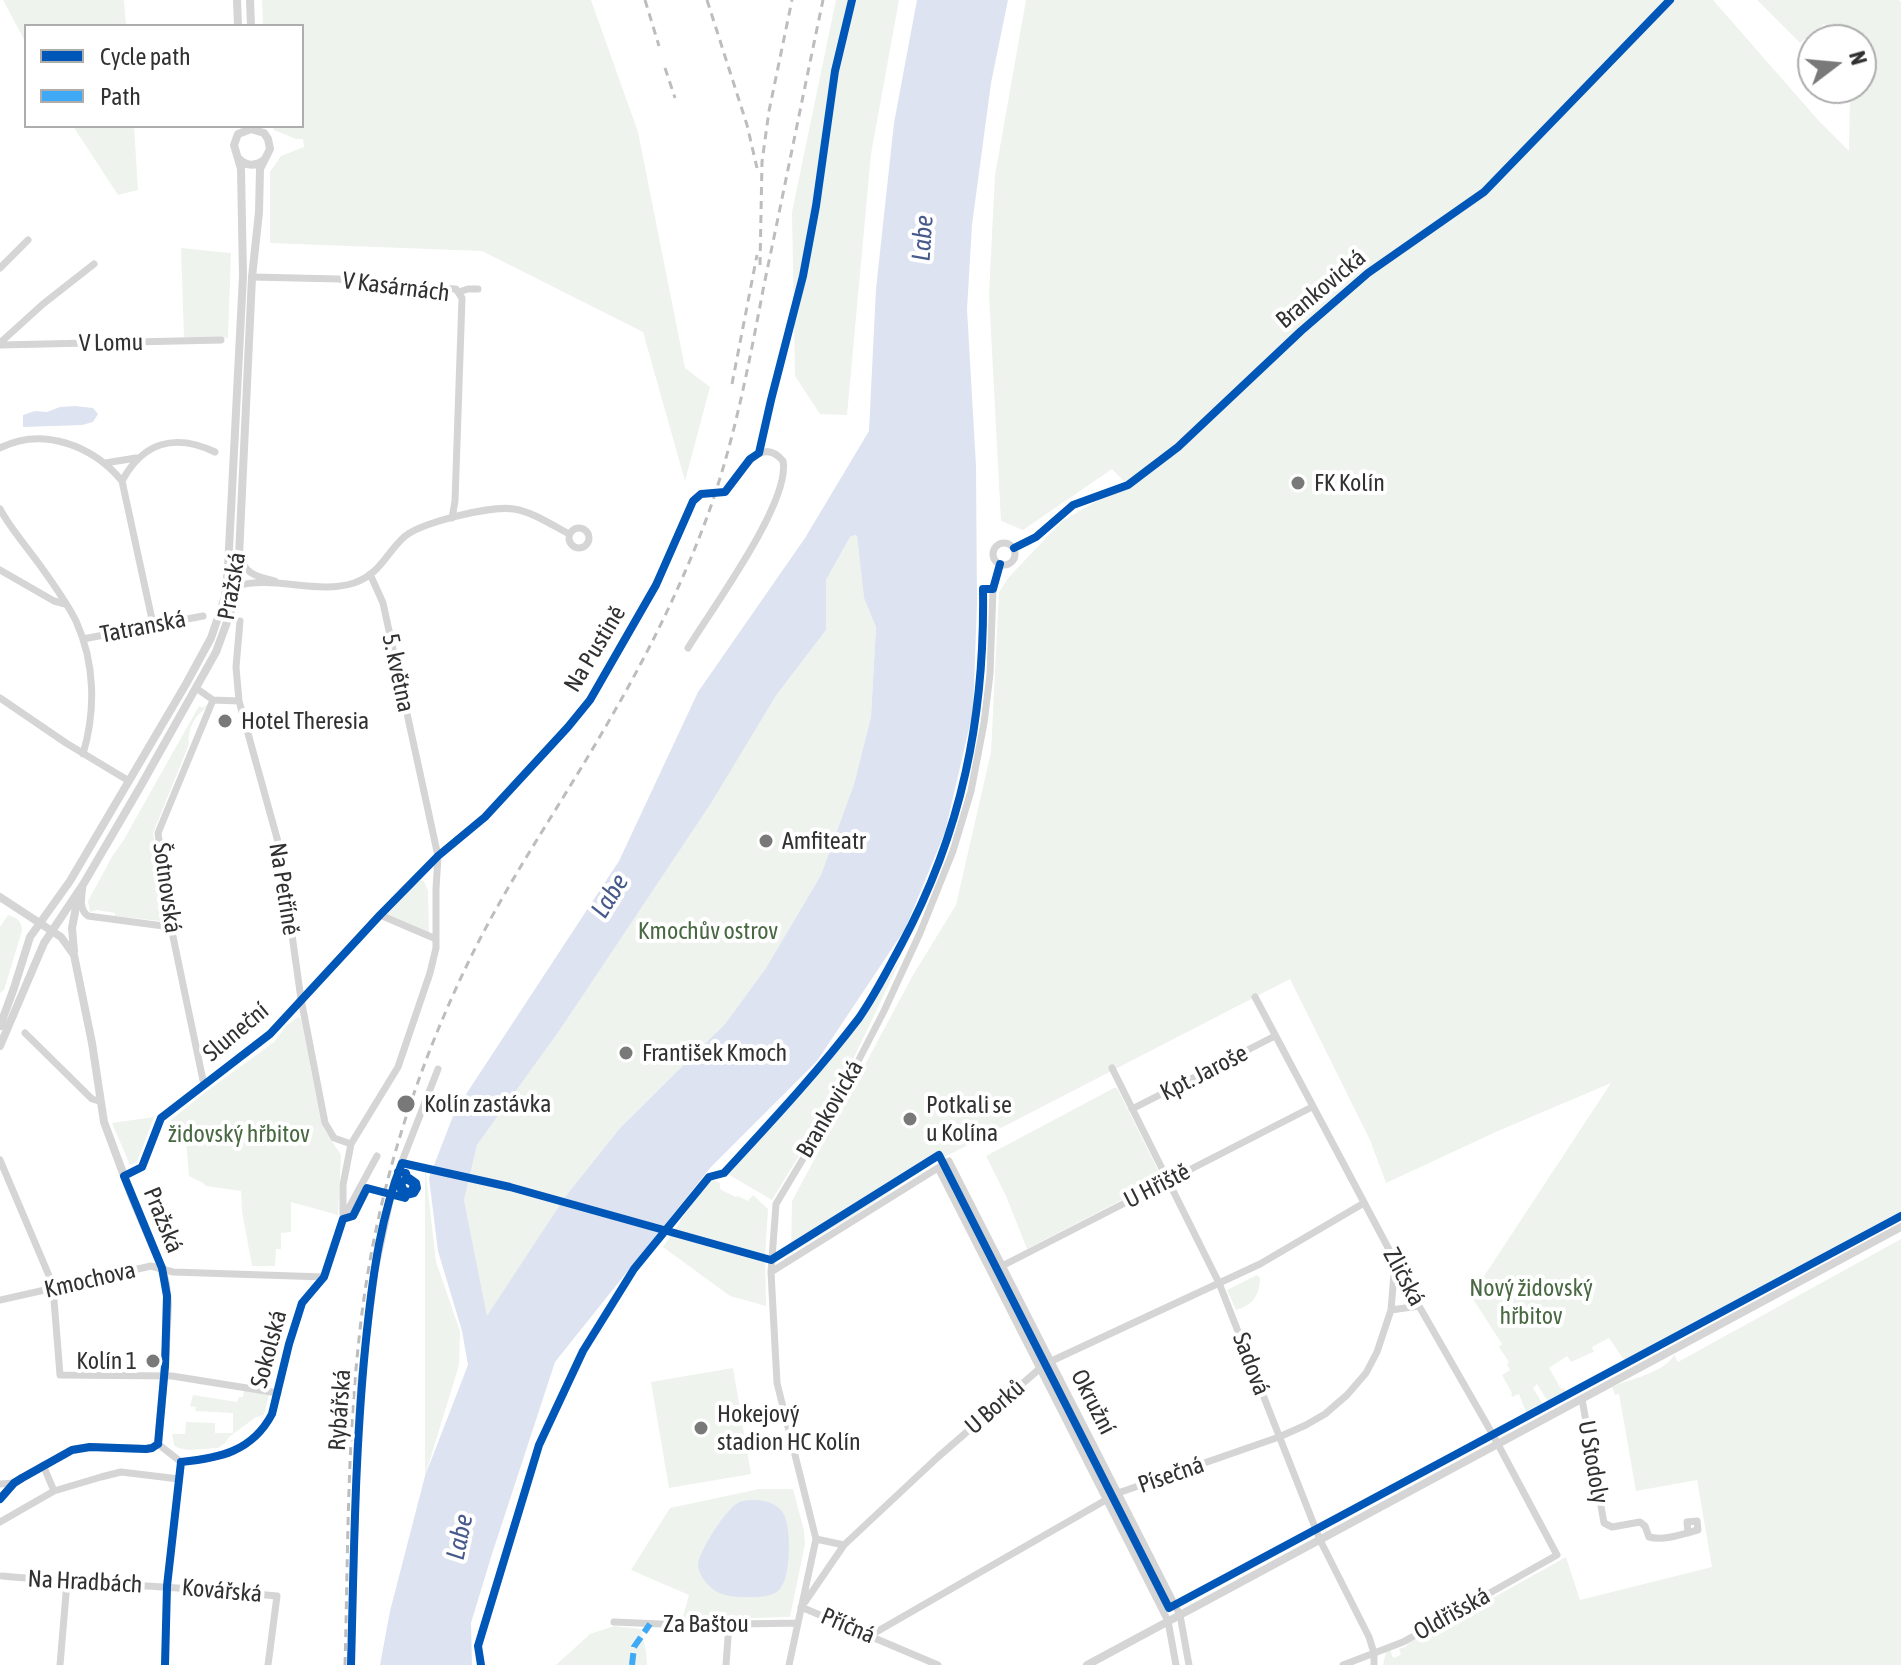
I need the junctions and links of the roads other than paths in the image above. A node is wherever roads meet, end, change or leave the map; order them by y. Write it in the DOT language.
graph roads {
  1 [pos="237,0"];
  2 [pos="250,0"];
  3 [pos="1670,0"];
  4 [pos="238,24"];
  5 [pos="251,24"];
  6 [pos="242,128"];
  7 [pos="261,130"];
  8 [pos="236,137"];
  9 [pos="237,158"];
  10 [pos="265,159"];
  11 [pos="28,240"];
  12 [pos="94,264"];
  13 [pos="0,268"];
  14 [pos="252,277"];
  15 [pos="478,289"];
  16 [pos="459,292"];
  17 [pos="221,340"];
  18 [pos="0,344"];
  19 [pos="0,448"];
  20 [pos="215,452"];
  21 [pos="138,457"];
  22 [pos="105,463"];
  23 [pos="122,481"];
  24 [pos="0,509"];
  25 [pos="452,518"];
  26 [pos="569,534"];
  27 [pos="1014,548"];
  28 [pos="239,556"];
  29 [pos="1000,564"];
  30 [pos="228,568"];
  31 [pos="0,570"];
  32 [pos="370,574"];
  33 [pos="289,585"];
  34 [pos="237,586"];
  35 [pos="225,597"];
  36 [pos="65,604"];
  37 [pos="203,616"];
  38 [pos="240,621"];
  39 [pos="153,624"];
  40 [pos="83,639"];
  41 [pos="688,648"];
  42 [pos="196,688"];
  43 [pos="0,698"];
  44 [pos="213,700"];
  45 [pos="239,701"];
  46 [pos="83,754"];
  47 [pos="129,781"];
  48 [pos="438,856"];
  49 [pos="82,885"];
  50 [pos="0,897"];
  51 [pos="380,915"];
  52 [pos="39,923"];
  53 [pos="171,927"];
  54 [pos="52,931"];
  55 [pos="436,939"];
  56 [pos="74,955"];
  57 [pos="1255,997"];
  58 [pos="301,999"];
  59 [pos="3,1007"];
  60 [pos="0,1026"];
  61 [pos="25,1033"];
  62 [pos="1275,1036"];
  63 [pos="0,1046"];
  64 [pos="1112,1068"];
  65 [pos="438,1069"];
  66 [pos="204,1085"];
  67 [pos="99,1101"];
  68 [pos="1312,1107"];
  69 [pos="1132,1109"];
  70 [pos="351,1144"];
  71 [pos="377,1156"];
  72 [pos="0,1160"];
  73 [pos="938,1168"];
  74 [pos="124,1176"];
  75 [pos="1168,1181"];
  76 [pos="1364,1203"];
  77 [pos="343,1219"];
  78 [pos="1901,1227"];
  79 [pos="1395,1261"];
  80 [pos="1002,1266"];
  81 [pos="162,1268"];
  82 [pos="771,1272"];
  83 [pos="324,1277"];
  84 [pos="1219,1283"];
  85 [pos="52,1289"];
  86 [pos="0,1300"];
  87 [pos="1419,1306"];
  88 [pos="1391,1310"];
  89 [pos="1050,1361"];
  90 [pos="1040,1369"];
  91 [pos="164,1375"];
  92 [pos="278,1393"];
  93 [pos="1582,1399"];
  94 [pos="1279,1437"];
  95 [pos="158,1444"];
  96 [pos="1498,1444"];
  97 [pos="181,1462"];
  98 [pos="43,1465"];
  99 [pos="179,1479"];
  100 [pos="14,1483"];
  101 [pos="0,1484"];
  102 [pos="54,1491"];
  103 [pos="1118,1493"];
  104 [pos="0,1499"];
  105 [pos="1106,1499"];
  106 [pos="0,1522"];
  107 [pos="1688,1533"];
  108 [pos="816,1539"];
  109 [pos="1320,1540"];
  110 [pos="844,1545"];
  111 [pos="1557,1555"];
  112 [pos="2,1576"];
  113 [pos="67,1582"];
  114 [pos="167,1586"];
  115 [pos="801,1607"];
  116 [pos="1180,1615"];
  117 [pos="1168,1621"];
  118 [pos="614,1622"];
  119 [pos="797,1623"];
  120 [pos="729,1624"];
  121 [pos="871,1635"];
  122 [pos="1374,1653"];
  123 [pos="60,1665"];
  124 [pos="165,1665"];
  125 [pos="268,1665"];
  126 [pos="351,1665"];
  127 [pos="726,1665"];
  128 [pos="789,1665"];
  129 [pos="938,1665"];
  130 [pos="1087,1665"];
  131 [pos="1176,1665"];
  132 [pos="1189,1665"];
  133 [pos="1343,1665"];
  134 [pos="1374,1665"];
  1 -- 4 [label="street"];
  2 -- 5 [label="street"];
  3 -- 27 [label="street, Brankovická"];
  6 -- 8 [label="street"];
  7 -- 8 [label="street"];
  7 -- 10 [label="street"];
  8 -- 9 [label="street"];
  9 -- 10 [label="street"];
  9 -- 30 [label="street, Pražská"];
  10 -- 14 [label="street, Pražská"];
  11 -- 13 [label="street"];
  12 -- 18 [label="street"];
  14 -- 16 [label="street, V Kasárnách"];
  14 -- 28 [label="street, Pražská"];
  15 -- 16 [label="street"];
  16 -- 25 [label="street, V Kasárnách"];
  17 -- 18 [label="street, V Lomu"];
  19 -- 22 [label="street"];
  20 -- 21 [label="street"];
  21 -- 22 [label="street"];
  21 -- 23 [label="street"];
  22 -- 23 [label="street"];
  23 -- 39 [label="street"];
  24 -- 36 [label="street"];
  25 -- 26 [label="street"];
  25 -- 32 [label="street"];
  27 -- 29 [label="street, Brankovická"];
  27 -- 29 [label="street, Brankovická"];
  28 -- 33 [label="street"];
  28 -- 34 [label="street, Pražská"];
  29 -- 82 [label="street, Brankovická"];
  30 -- 34 [label="street"];
  30 -- 35 [label="street, Pražská"];
  31 -- 36 [label="street"];
  32 -- 33 [label="street"];
  32 -- 48 [label="street, 5. května"];
  33 -- 34 [label="street"];
  34 -- 35 [label="street"];
  34 -- 42 [label="street, Pražská"];
  35 -- 47 [label="street, Pražská"];
  36 -- 40 [label="street"];
  37 -- 39 [label="street, Tatranská"];
  38 -- 45 [label="street, Na Petříně"];
  39 -- 40 [label="street, Tatranská"];
  40 -- 46 [label="street"];
  41 -- 48 [label="street, Na Pustině"];
  42 -- 44 [label="street"];
  42 -- 49 [label="street, Pražská"];
  43 -- 46 [label="street"];
  44 -- 45 [label="street"];
  44 -- 53 [label="street, Šotnovská"];
  45 -- 58 [label="street, Na Petříně"];
  46 -- 47 [label="street"];
  47 -- 52 [label="street, Pražská"];
  48 -- 51 [label="street, Sluneční"];
  48 -- 55 [label="street, 5. května"];
  49 -- 53 [label="street"];
  49 -- 54 [label="street, Pražská"];
  49 -- 56 [label="street, Pražská"];
  50 -- 52 [label="street"];
  51 -- 55 [label="street"];
  51 -- 58 [label="street, Sluneční"];
  52 -- 54 [label="street"];
  52 -- 59 [label="street, Pražská"];
  53 -- 66 [label="street, Šotnovská"];
  54 -- 56 [label="street"];
  54 -- 63 [label="street, Pražská"];
  55 -- 70 [label="street, 5. května"];
  56 -- 67 [label="street, Pražská"];
  57 -- 62 [label="street, Zličská"];
  58 -- 66 [label="street, Sluneční"];
  58 -- 70 [label="street, Na Petříně"];
  59 -- 60 [label="street, Pražská"];
  61 -- 67 [label="street"];
  62 -- 68 [label="street, Zličská"];
  62 -- 69 [label="street, Kpt. Jaroše"];
  64 -- 69 [label="street, Sadová"];
  65 -- 126 [label="street, Rybářská"];
  66 -- 74 [label="street, Sluneční"];
  67 -- 74 [label="street, Pražská"];
  68 -- 75 [label="street, U Hřiště"];
  68 -- 76 [label="street, Zličská"];
  69 -- 75 [label="street, Sadová"];
  70 -- 77 [label="street"];
  71 -- 77 [label="street, Sokolská"];
  72 -- 85 [label="street"];
  73 -- 80 [label="street, Okružní"];
  73 -- 82 [label="street"];
  73 -- 90 [label="street, Okružní"];
  74 -- 81 [label="street, Pražská"];
  75 -- 80 [label="street, U Hřiště"];
  75 -- 84 [label="street, Sadová"];
  76 -- 79 [label="street, Zličská"];
  76 -- 84 [label="street, U Borků"];
  77 -- 83 [label="street, Sokolská"];
  78 -- 93 [label="street"];
  79 -- 87 [label="street, Zličská"];
  79 -- 88 [label="street, Písečná"];
  80 -- 89 [label="street, Okružní"];
  81 -- 83 [label="street, Kmochova"];
  81 -- 85 [label="street, Kmochova"];
  81 -- 91 [label="street, Pražská"];
  82 -- 108 [label="street, Brankovická"];
  83 -- 92 [label="street, Sokolská"];
  84 -- 89 [label="street, U Borků"];
  84 -- 94 [label="street, Sadová"];
  85 -- 86 [label="street, Kmochova"];
  85 -- 91 [label="street"];
  87 -- 88 [label="street"];
  87 -- 96 [label="street, Zličská"];
  88 -- 94 [label="street, Písečná"];
  89 -- 90 [label="street, U Borků"];
  89 -- 103 [label="street, Okružní"];
  90 -- 105 [label="street, Okružní"];
  90 -- 110 [label="street, U Borků"];
  91 -- 92 [label="street"];
  91 -- 95 [label="street, Pražská"];
  92 -- 97 [label="street, Sokolská"];
  93 -- 96 [label="street"];
  93 -- 107 [label="street, U Stodoly"];
  94 -- 103 [label="street, Písečná"];
  94 -- 109 [label="street, Sadová"];
  95 -- 97 [label="street"];
  95 -- 98 [label="street"];
  96 -- 109 [label="street"];
  96 -- 111 [label="street, Zličská"];
  97 -- 99 [label="street"];
  98 -- 100 [label="street"];
  98 -- 102 [label="street"];
  99 -- 102 [label="street"];
  99 -- 114 [label="street"];
  100 -- 101 [label="street"];
  100 -- 104 [label="street"];
  102 -- 106 [label="street"];
  103 -- 105 [label="street, Písečná"];
  103 -- 116 [label="street, Okružní"];
  105 -- 117 [label="street, Okružní"];
  105 -- 121 [label="street, Písečná"];
  108 -- 110 [label="street"];
  108 -- 115 [label="street, Brankovická"];
  109 -- 116 [label="street"];
  109 -- 122 [label="street, Sadová"];
  110 -- 115 [label="street, U Borků"];
  111 -- 122 [label="street, Oldřišská"];
  112 -- 113 [label="street, Na Hradbách"];
  113 -- 114 [label="street, Na Hradbách"];
  113 -- 123 [label="street"];
  114 -- 124 [label="street"];
  114 -- 125 [label="street, Kovářská"];
  115 -- 119 [label="street, Brankovická"];
  115 -- 121 [label="street, Příčná"];
  116 -- 117 [label="street"];
  116 -- 132 [label="street, Okružní"];
  117 -- 130 [label="street"];
  117 -- 131 [label="street, Okružní"];
  118 -- 120 [label="street, Za Baštou"];
  119 -- 120 [label="street, Za Baštou"];
  119 -- 128 [label="street, Brankovická"];
  120 -- 127 [label="street"];
  121 -- 129 [label="street, Příčná"];
  122 -- 133 [label="street, Oldřišská"];
  122 -- 134 [label="street, Sadová"];
}
